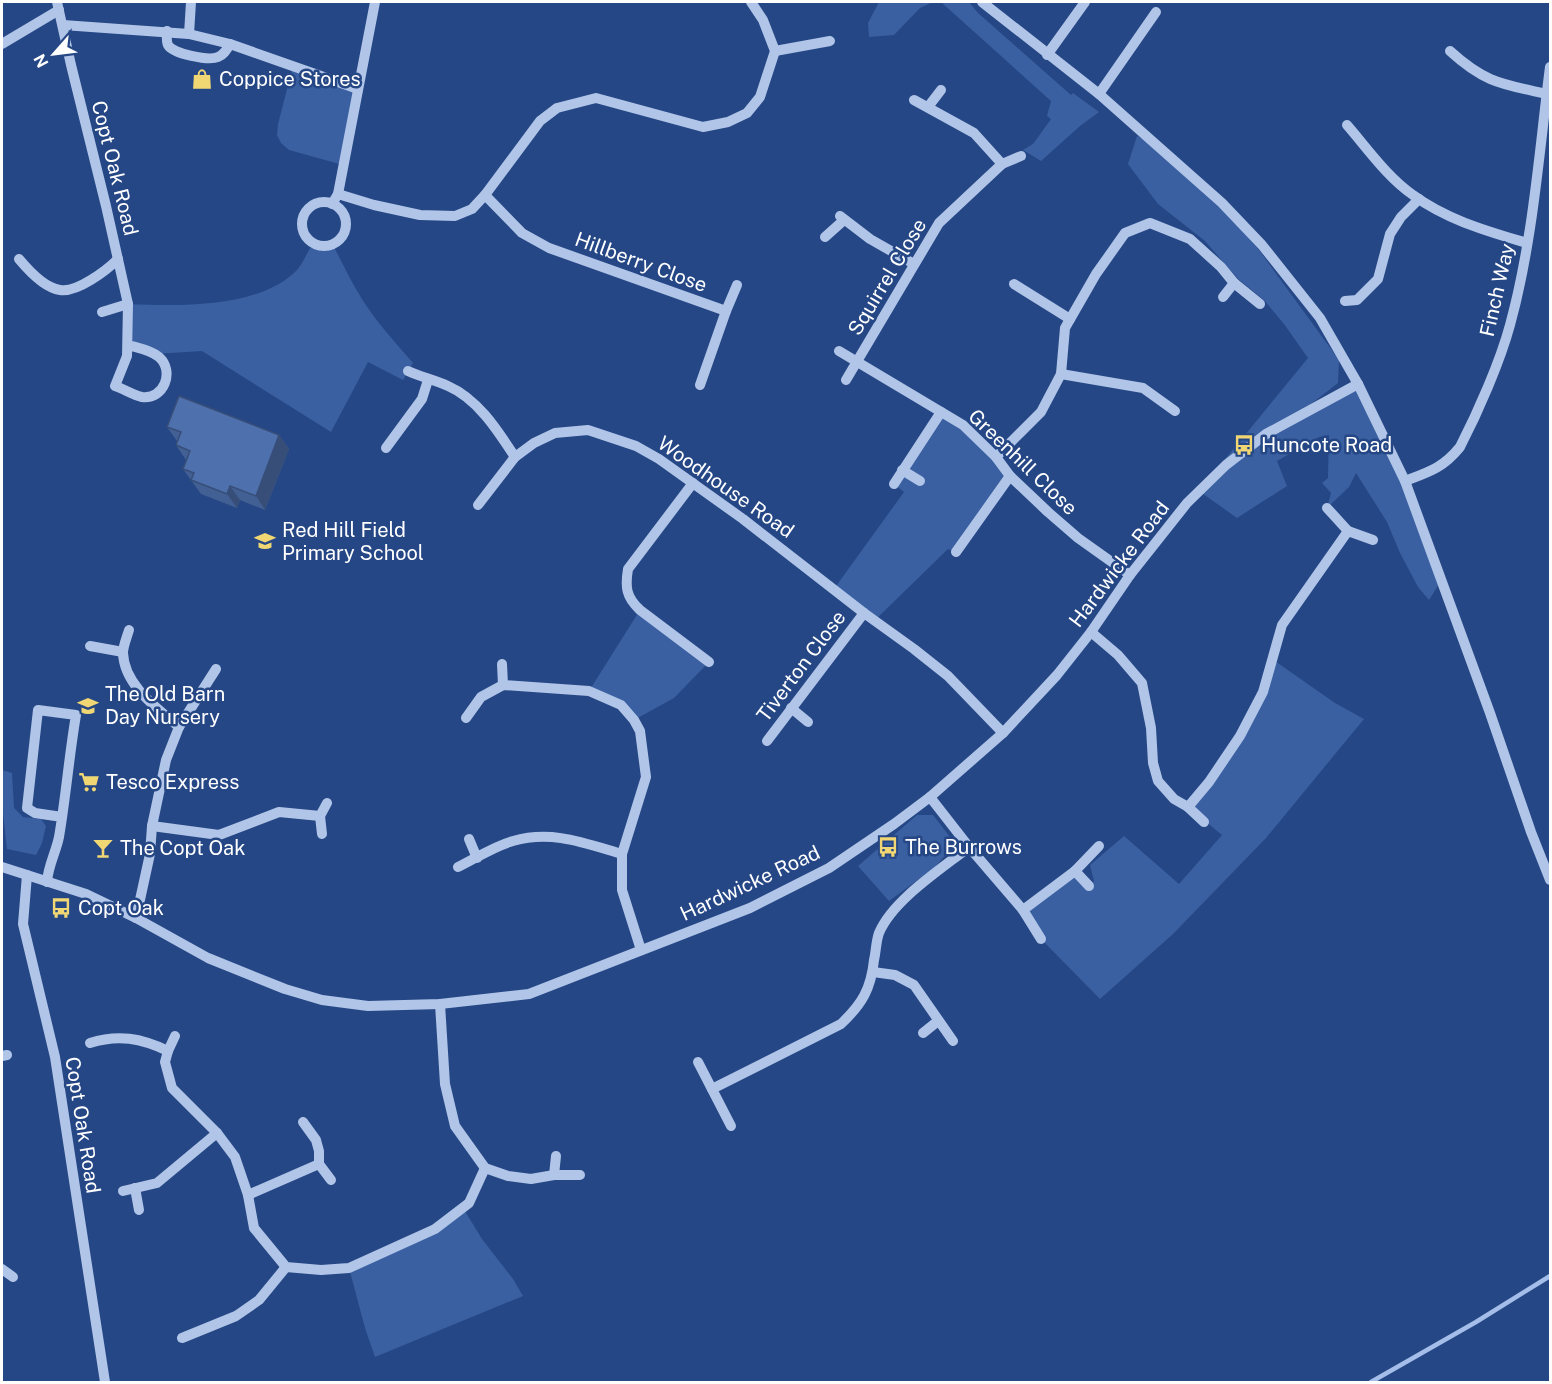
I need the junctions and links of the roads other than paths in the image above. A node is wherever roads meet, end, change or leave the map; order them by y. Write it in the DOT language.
graph roads {
  1 [pos="191,2"];
  2 [pos="375,2"];
  3 [pos="751,2"];
  4 [pos="982,2"];
  5 [pos="1085,2"];
  6 [pos="58,6"];
  7 [pos="1156,12"];
  8 [pos="63,25"];
  9 [pos="167,31"];
  10 [pos="189,34"];
  11 [pos="830,41"];
  12 [pos="2,44"];
  13 [pos="231,44"];
  14 [pos="775,51"];
  15 [pos="1450,51"];
  16 [pos="1047,55"];
  17 [pos="1551,67"];
  18 [pos="358,89"];
  19 [pos="941,90"];
  20 [pos="1099,94"];
  21 [pos="1547,94"];
  22 [pos="914,100"];
  23 [pos="927,107"];
  24 [pos="1347,125"];
  25 [pos="1021,156"];
  26 [pos="1002,164"];
  27 [pos="485,195"];
  28 [pos="335,199"];
  29 [pos="1419,199"];
  30 [pos="825,237"];
  31 [pos="1527,243"];
  32 [pos="118,259"];
  33 [pos="19,260"];
  34 [pos="914,264"];
  35 [pos="1234,283"];
  36 [pos="1014,284"];
  37 [pos="737,285"];
  38 [pos="1223,297"];
  39 [pos="1345,301"];
  40 [pos="128,304"];
  41 [pos="1260,304"];
  42 [pos="726,311"];
  43 [pos="102,312"];
  44 [pos="1070,319"];
  45 [pos="128,345"];
  46 [pos="839,351"];
  47 [pos="857,362"];
  48 [pos="408,371"];
  49 [pos="1061,374"];
  50 [pos="428,380"];
  51 [pos="846,380"];
  52 [pos="1358,384"];
  53 [pos="700,385"];
  54 [pos="1175,411"];
  55 [pos="941,412"];
  56 [pos="386,448"];
  57 [pos="515,457"];
  58 [pos="996,457"];
  59 [pos="902,470"];
  60 [pos="1010,476"];
  61 [pos="920,481"];
  62 [pos="1405,481"];
  63 [pos="693,483"];
  64 [pos="894,484"];
  65 [pos="478,505"];
  66 [pos="1327,508"];
  67 [pos="1348,531"];
  68 [pos="1373,540"];
  69 [pos="956,552"];
  70 [pos="1130,574"];
  71 [pos="864,613"];
  72 [pos="129,630"];
  73 [pos="1090,632"];
  74 [pos="90,646"];
  75 [pos="123,652"];
  76 [pos="709,662"];
  77 [pos="502,664"];
  78 [pos="216,669"];
  79 [pos="503,685"];
  80 [pos="791,708"];
  81 [pos="466,718"];
  82 [pos="808,722"];
  83 [pos="179,727"];
  84 [pos="1003,733"];
  85 [pos="766,741"];
  86 [pos="930,797"];
  87 [pos="327,803"];
  88 [pos="1188,807"];
  89 [pos="315,816"];
  90 [pos="62,817"];
  91 [pos="1204,822"];
  92 [pos="152,826"];
  93 [pos="322,834"];
  94 [pos="469,839"];
  95 [pos="1099,846"];
  96 [pos="969,847"];
  97 [pos="622,854"];
  98 [pos="477,858"];
  99 [pos="2,867"];
  100 [pos="458,867"];
  101 [pos="1075,871"];
  102 [pos="27,875"];
  103 [pos="1551,880"];
  104 [pos="47,882"];
  105 [pos="1089,886"];
  106 [pos="1023,910"];
  107 [pos="136,918"];
  108 [pos="1041,939"];
  109 [pos="641,950"];
  110 [pos="873,972"];
  111 [pos="440,1004"];
  112 [pos="938,1021"];
  113 [pos="922,1033"];
  114 [pos="175,1036"];
  115 [pos="953,1041"];
  116 [pos="90,1043"];
  117 [pos="168,1051"];
  118 [pos="698,1062"];
  119 [pos="712,1089"];
  120 [pos="303,1122"];
  121 [pos="731,1126"];
  122 [pos="217,1133"];
  123 [pos="555,1156"];
  124 [pos="319,1164"];
  125 [pos="485,1168"];
  126 [pos="554,1174"];
  127 [pos="580,1175"];
  128 [pos="331,1180"];
  129 [pos="135,1188"];
  130 [pos="123,1191"];
  131 [pos="248,1195"];
  132 [pos="139,1210"];
  133 [pos="286,1267"];
  134 [pos="2,1269"];
  135 [pos="13,1277"];
  136 [pos="182,1338"];
  137 [pos="105,1383"];
  1 -- 10 [label="street"];
  2 -- 18 [label="street"];
  3 -- 14 [label="street"];
  4 -- 16 [label="street"];
  5 -- 16 [label="street"];
  6 -- 8 [label="street, Copt Oak Road"];
  6 -- 12 [label="street"];
  7 -- 20 [label="street"];
  8 -- 9 [label="street"];
  8 -- 32 [label="street, Copt Oak Road"];
  9 -- 10 [label="street"];
  9 -- 13 [label="street"];
  10 -- 13 [label="street"];
  11 -- 14 [label="street"];
  13 -- 18 [label="street"];
  14 -- 27 [label="street"];
  15 -- 21 [label="street"];
  16 -- 20 [label="street"];
  17 -- 21 [label="street, Finch Way"];
  18 -- 28 [label="street"];
  19 -- 23 [label="street"];
  20 -- 52 [label="street"];
  21 -- 31 [label="street, Finch Way"];
  22 -- 23 [label="street"];
  23 -- 26 [label="street"];
  24 -- 29 [label="street"];
  25 -- 26 [label="street"];
  26 -- 34 [label="street, Squirrel Close"];
  27 -- 28 [label="street"];
  27 -- 42 [label="street, Hillberry Close"];
  28 -- 28 [label="street"];
  29 -- 31 [label="street"];
  29 -- 39 [label="street"];
  30 -- 34 [label="street"];
  31 -- 62 [label="street, Finch Way"];
  32 -- 33 [label="street"];
  32 -- 40 [label="street, Copt Oak Road"];
  34 -- 47 [label="street, Squirrel Close"];
  35 -- 38 [label="street"];
  35 -- 41 [label="street"];
  35 -- 44 [label="street"];
  36 -- 44 [label="street"];
  37 -- 42 [label="street"];
  40 -- 43 [label="street"];
  40 -- 45 [label="street, Copt Oak Road"];
  42 -- 53 [label="street, Hillberry Close"];
  44 -- 49 [label="street"];
  45 -- 45 [label="street, Copt Oak Road"];
  46 -- 47 [label="street, Greenhill Close"];
  47 -- 51 [label="street, Squirrel Close"];
  47 -- 55 [label="street, Greenhill Close"];
  48 -- 50 [label="street"];
  49 -- 54 [label="street"];
  49 -- 58 [label="street"];
  50 -- 56 [label="street"];
  50 -- 57 [label="street"];
  52 -- 62 [label="street"];
  52 -- 70 [label="street, Hardwicke Road"];
  55 -- 58 [label="street, Greenhill Close"];
  55 -- 59 [label="street"];
  57 -- 63 [label="street, Woodhouse Road"];
  57 -- 65 [label="street, Woodhouse Road"];
  58 -- 60 [label="street, Greenhill Close"];
  59 -- 61 [label="street"];
  59 -- 64 [label="street"];
  60 -- 69 [label="street"];
  60 -- 70 [label="street, Greenhill Close"];
  62 -- 103 [label="street"];
  63 -- 71 [label="street, Woodhouse Road"];
  63 -- 76 [label="street"];
  66 -- 67 [label="street"];
  67 -- 68 [label="street"];
  67 -- 88 [label="street"];
  70 -- 73 [label="street, Hardwicke Road"];
  71 -- 80 [label="street, Tiverton Close"];
  71 -- 84 [label="street, Woodhouse Road"];
  72 -- 75 [label="street"];
  73 -- 84 [label="street, Hardwicke Road"];
  73 -- 88 [label="street"];
  74 -- 75 [label="street"];
  75 -- 83 [label="street"];
  77 -- 79 [label="street"];
  78 -- 83 [label="street"];
  79 -- 81 [label="street"];
  79 -- 97 [label="street"];
  80 -- 82 [label="street"];
  80 -- 85 [label="street, Tiverton Close"];
  83 -- 92 [label="street"];
  84 -- 86 [label="street, Hardwicke Road"];
  86 -- 96 [label="street"];
  86 -- 109 [label="street, Hardwicke Road"];
  87 -- 89 [label="street"];
  88 -- 91 [label="street"];
  89 -- 92 [label="street"];
  89 -- 93 [label="street"];
  90 -- 90 [label="street"];
  90 -- 104 [label="street"];
  92 -- 107 [label="street"];
  94 -- 98 [label="street"];
  95 -- 101 [label="street"];
  96 -- 106 [label="street"];
  96 -- 110 [label="street"];
  97 -- 98 [label="street"];
  97 -- 109 [label="street"];
  98 -- 100 [label="street"];
  99 -- 102 [label="street, Hardwicke Road"];
  101 -- 105 [label="street"];
  101 -- 106 [label="street"];
  102 -- 104 [label="street, Hardwicke Road"];
  102 -- 137 [label="street, Copt Oak Road"];
  104 -- 107 [label="street, Hardwicke Road"];
  106 -- 108 [label="street"];
  107 -- 111 [label="street, Hardwicke Road"];
  109 -- 111 [label="street, Hardwicke Road"];
  110 -- 112 [label="street"];
  110 -- 119 [label="street"];
  111 -- 125 [label="street"];
  112 -- 113 [label="street"];
  112 -- 115 [label="street"];
  114 -- 117 [label="street"];
  116 -- 117 [label="street"];
  117 -- 122 [label="street"];
  118 -- 119 [label="street"];
  119 -- 121 [label="street"];
  120 -- 124 [label="street"];
  122 -- 129 [label="street"];
  122 -- 131 [label="street"];
  123 -- 126 [label="street"];
  124 -- 128 [label="street"];
  124 -- 131 [label="street"];
  125 -- 126 [label="street"];
  125 -- 133 [label="street"];
  126 -- 127 [label="street"];
  129 -- 130 [label="street"];
  129 -- 132 [label="street"];
  131 -- 133 [label="street"];
  133 -- 136 [label="street"];
  134 -- 135 [label="street"];
}
